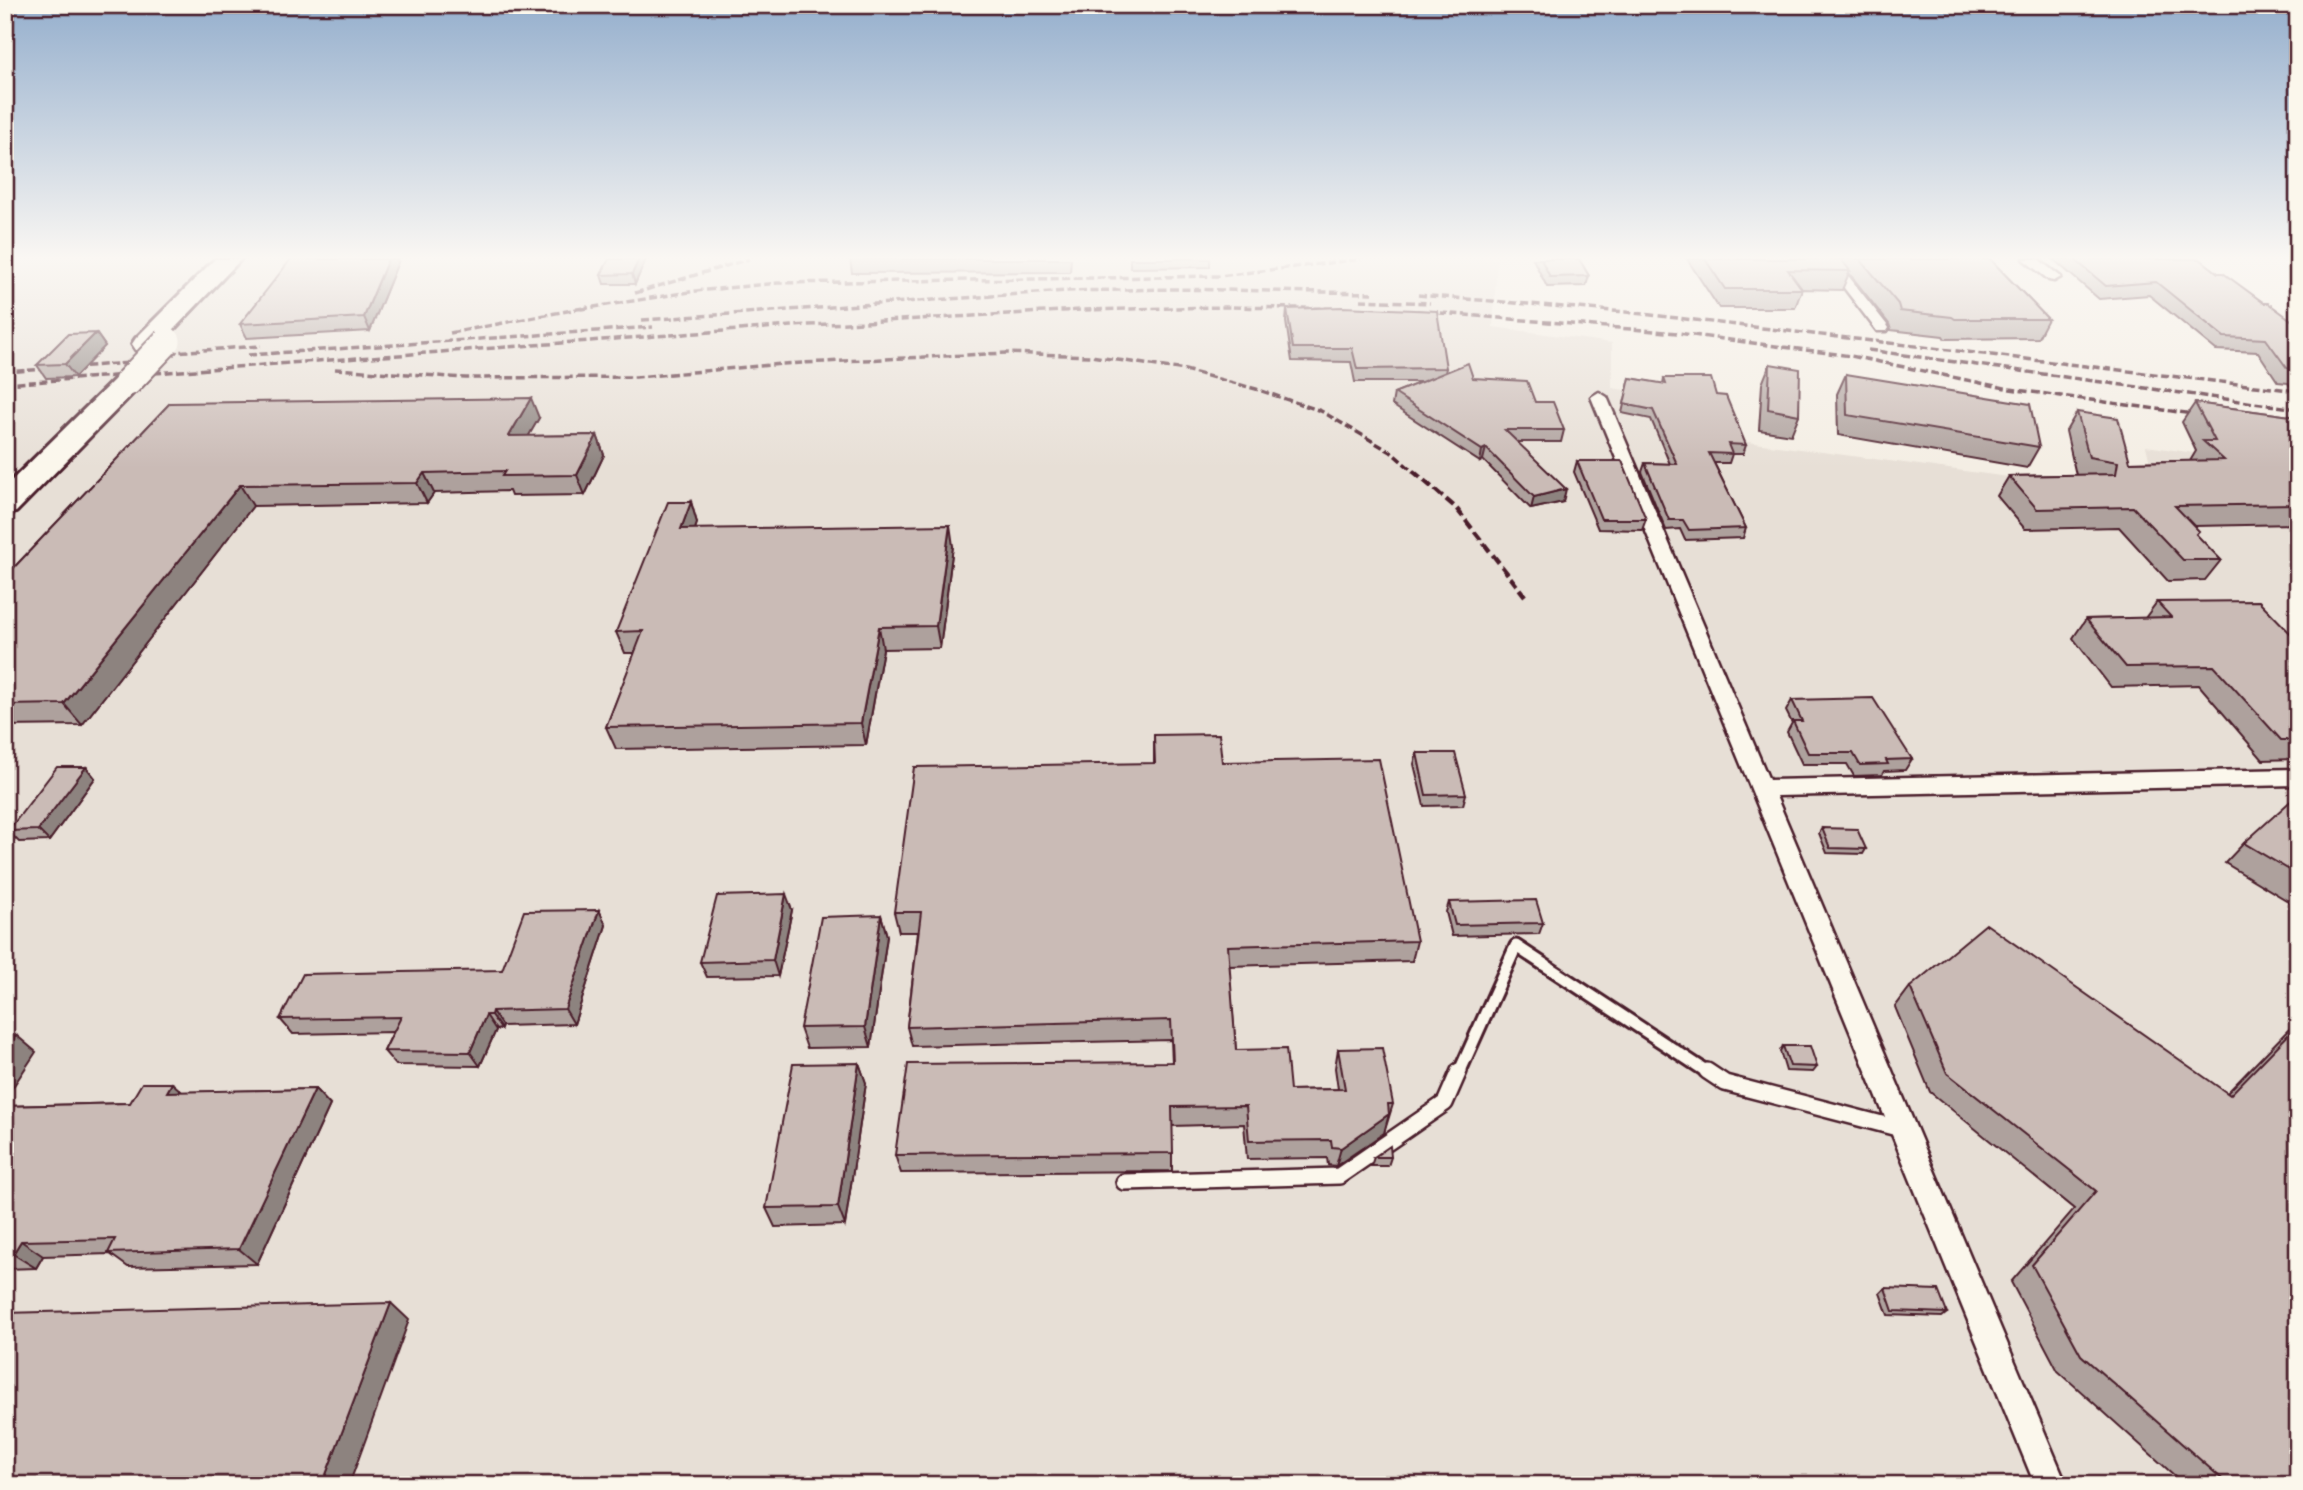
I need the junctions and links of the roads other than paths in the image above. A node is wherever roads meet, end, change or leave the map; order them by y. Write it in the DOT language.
graph roads {
  1 [pos="169,329"];
  2 [pos="172,329"];
  3 [pos="156,343"];
  4 [pos="116,382"];
  5 [pos="1599,397"];
  6 [pos="5,482"];
  7 [pos="5,505"];
  8 [pos="2298,777"];
  9 [pos="1762,788"];
  10 [pos="1904,1130"];
  11 [pos="1124,1182"];
  12 [pos="2051,1485"];
  1 -- 3 [label="highway"];
  2 -- 3 [label="highway"];
  3 -- 4 [label="highway"];
  4 -- 6 [label="highway"];
  4 -- 7 [label="highway"];
  5 -- 9 [label="street"];
  8 -- 9 [label="street"];
  9 -- 10 [label="street"];
  10 -- 11 [label="lane"];
  10 -- 12 [label="street"];
}
